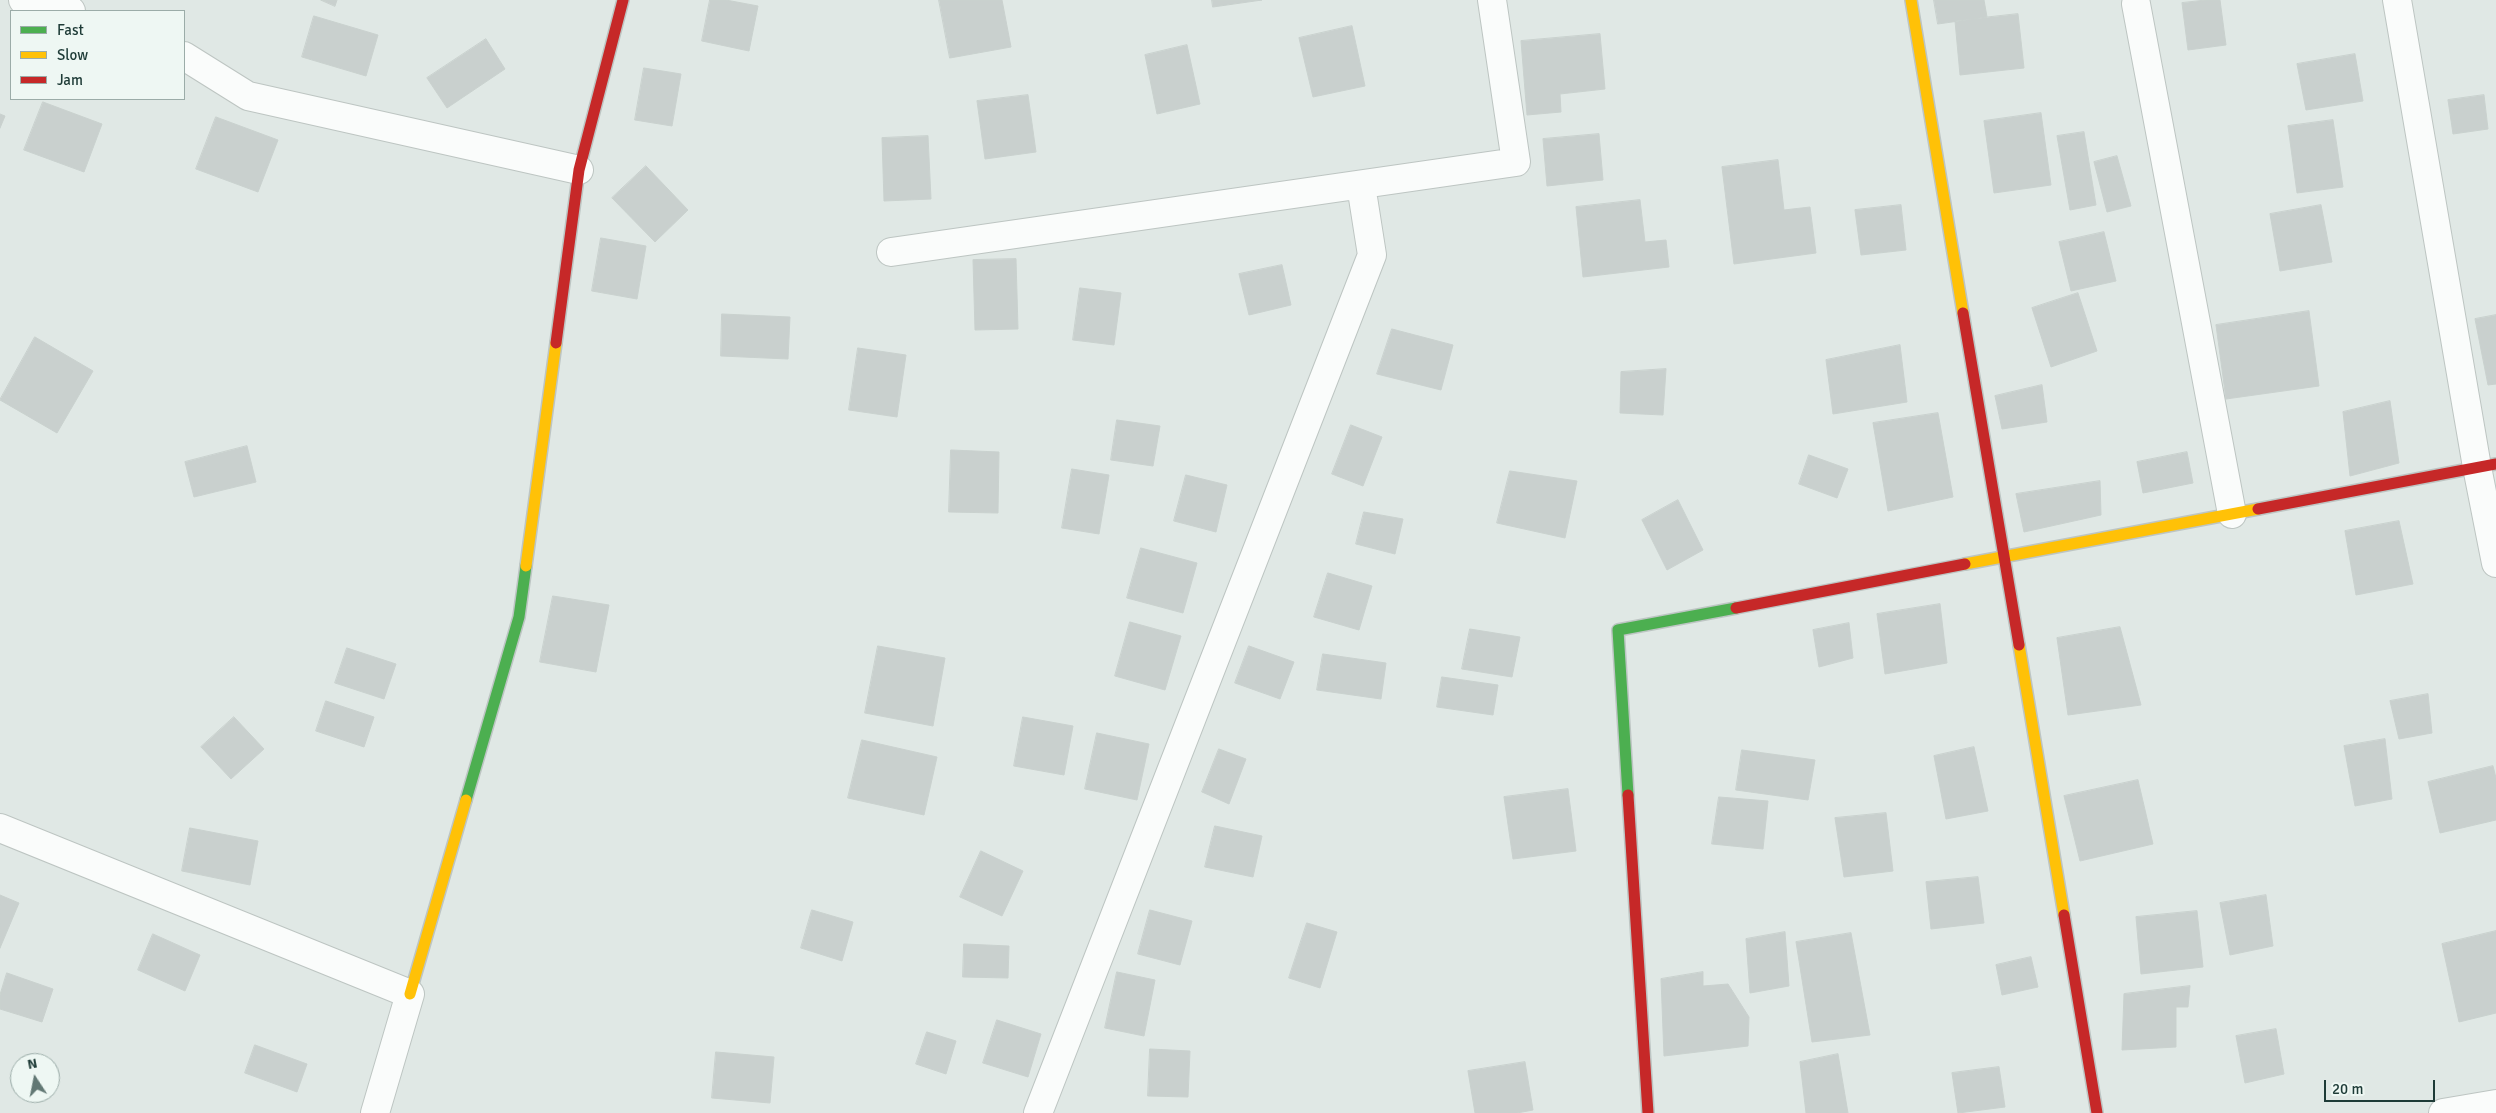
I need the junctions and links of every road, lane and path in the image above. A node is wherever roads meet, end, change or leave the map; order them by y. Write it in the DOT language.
graph roads {
  1 [pos="23,0"];
  2 [pos="623,0"];
  3 [pos="1492,0"];
  4 [pos="1911,0"];
  5 [pos="2397,0"];
  6 [pos="2136,4"];
  7 [pos="67,10"];
  8 [pos="185,57"];
  9 [pos="579,170"];
  10 [pos="1362,185"];
  11 [pos="891,252"];
  12 [pos="2486,466"];
  13 [pos="2232,514"];
  14 [pos="2005,557"];
  15 [pos="2496,563"];
  16 [pos="0,828"];
  17 [pos="410,994"];
  18 [pos="2496,1104"];
  19 [pos="375,1113"];
  20 [pos="1038,1113"];
  21 [pos="1648,1113"];
  22 [pos="2097,1113"];
  23 [pos="2443,1113"];
  1 -- 7 [label="street"];
  2 -- 9 [label="street"];
  3 -- 10 [label="street"];
  4 -- 14 [label="street"];
  5 -- 12 [label="street"];
  6 -- 13 [label="street"];
  8 -- 9 [label="street"];
  9 -- 17 [label="street"];
  10 -- 11 [label="street"];
  10 -- 20 [label="street"];
  12 -- 13 [label="street"];
  12 -- 15 [label="street"];
  13 -- 14 [label="street"];
  14 -- 21 [label="street"];
  14 -- 22 [label="street"];
  16 -- 17 [label="street"];
  17 -- 19 [label="street"];
  18 -- 23 [label="street"];
}
